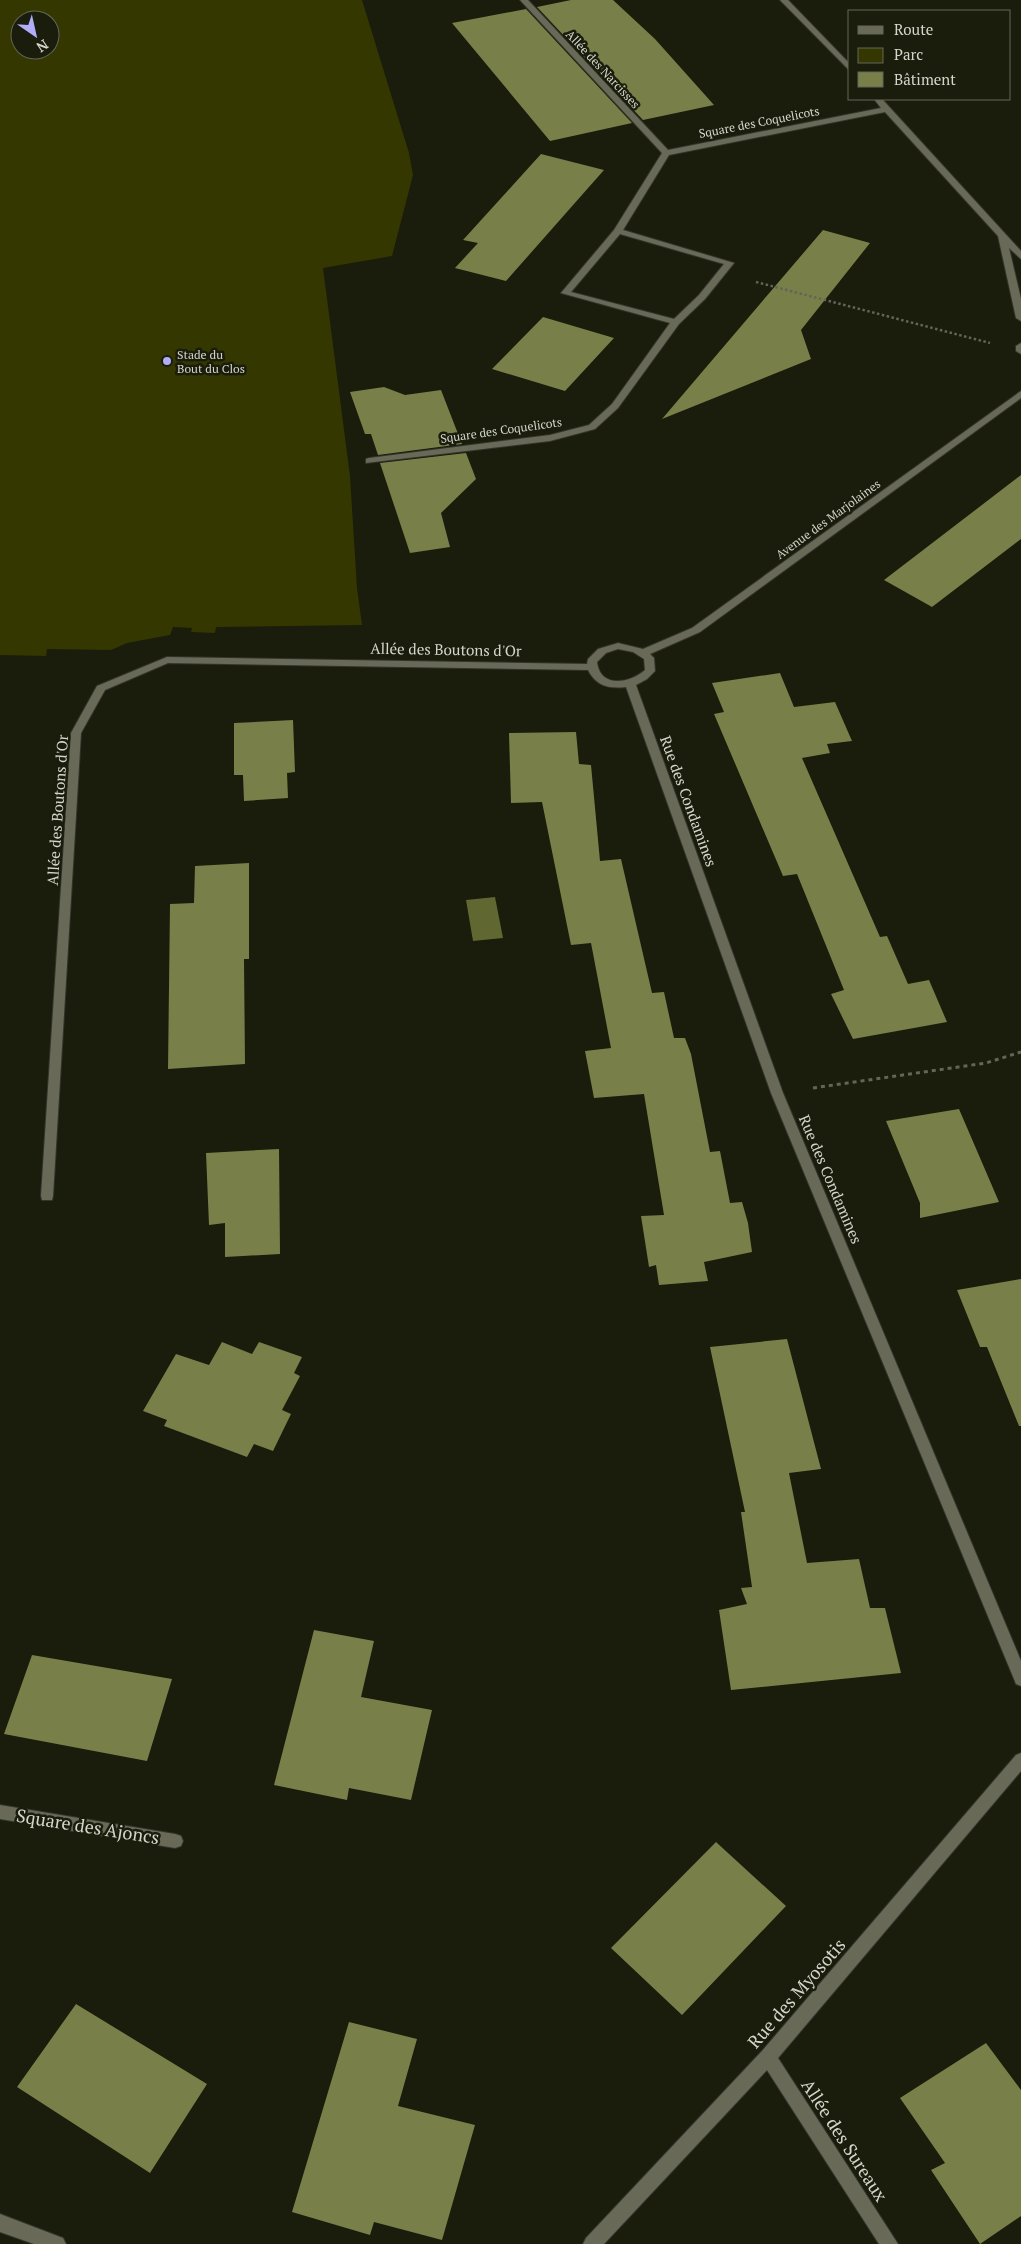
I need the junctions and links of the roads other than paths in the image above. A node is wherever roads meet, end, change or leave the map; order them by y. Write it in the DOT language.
graph roads {
  1 [pos="524,0"];
  2 [pos="784,0"];
  3 [pos="848,67"];
  4 [pos="879,100"];
  5 [pos="887,109"];
  6 [pos="666,153"];
  7 [pos="618,231"];
  8 [pos="1002,236"];
  9 [pos="1021,256"];
  10 [pos="1021,318"];
  11 [pos="676,322"];
  12 [pos="1021,346"];
  13 [pos="1021,351"];
  14 [pos="1021,394"];
  15 [pos="369,461"];
  16 [pos="643,653"];
  17 [pos="591,667"];
  18 [pos="630,684"];
  19 [pos="47,1196"];
  20 [pos="1021,1679"];
  21 [pos="1021,1760"];
  22 [pos="0,1812"];
  23 [pos="175,1841"];
  24 [pos="768,2057"];
  25 [pos="0,2223"];
  26 [pos="57,2244"];
  27 [pos="592,2244"];
  28 [pos="889,2244"];
  1 -- 6 [label="street, Allée des Narcisses"];
  2 -- 3 [label="street"];
  4 -- 5 [label="street"];
  5 -- 6 [label="street, Square des Coquelicots"];
  5 -- 8 [label="street"];
  6 -- 7 [label="street"];
  7 -- 11 [label="street"];
  7 -- 11 [label="street, Square des Coquelicots"];
  8 -- 9 [label="street"];
  8 -- 10 [label="street"];
  11 -- 15 [label="street, Square des Coquelicots"];
  12 -- 13 [label="street"];
  14 -- 16 [label="street, Avenue des Marjolaines"];
  16 -- 17 [label="street"];
  16 -- 18 [label="street"];
  17 -- 18 [label="street"];
  17 -- 19 [label="street, Allée des Boutons d'Or"];
  18 -- 20 [label="street, Rue des Condamines"];
  21 -- 24 [label="street, Rue des Myosotis"];
  22 -- 23 [label="street, Square des Ajoncs"];
  24 -- 27 [label="street, Rue des Myosotis"];
  24 -- 28 [label="street, Allée des Sureaux"];
  25 -- 26 [label="street"];
}
